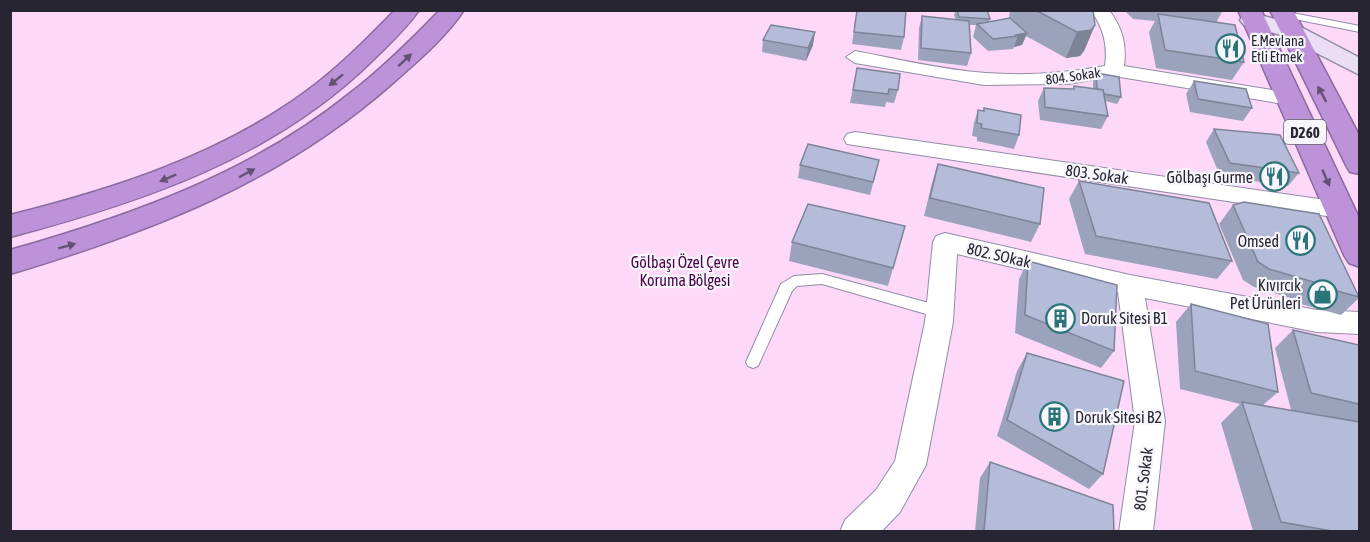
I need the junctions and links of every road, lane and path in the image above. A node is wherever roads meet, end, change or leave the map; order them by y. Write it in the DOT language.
graph roads {
  1 [pos="408,10"];
  2 [pos="453,10"];
  3 [pos="1099,10"];
  4 [pos="1250,15"];
  5 [pos="1284,18"];
  6 [pos="1359,29"];
  7 [pos="855,57"];
  8 [pos="1359,68"];
  9 [pos="1114,70"];
  10 [pos="1290,99"];
  11 [pos="855,139"];
  12 [pos="1359,165"];
  13 [pos="1340,210"];
  14 [pos="10,226"];
  15 [pos="1359,255"];
  16 [pos="10,262"];
  17 [pos="1130,285"];
  18 [pos="940,312"];
  19 [pos="1359,323"];
  20 [pos="753,362"];
  21 [pos="857,531"];
  22 [pos="1136,531"];
  1 -- 14 [label="highway, one-way"];
  16 -- 2 [label="highway, one-way"];
  3 -- 9 [label="street"];
  4 -- 5 [label="street"];
  4 -- 10 [label="highway, D260"];
  5 -- 6 [label="lane"];
  5 -- 8 [label="street"];
  12 -- 5 [label="highway, D260, one-way"];
  7 -- 9 [label="street, 804. Sokak"];
  9 -- 10 [label="street, 804. Sokak"];
  10 -- 13 [label="highway, D260, one-way"];
  11 -- 13 [label="street, 803. Sokak"];
  13 -- 15 [label="highway, D260"];
  17 -- 18 [label="street, 802. SOkak"];
  17 -- 19 [label="street, 802. SOkak"];
  17 -- 22 [label="street, 801. Sokak"];
  18 -- 20 [label="lane"];
  18 -- 21 [label="street, 802. SOkak"];
}
